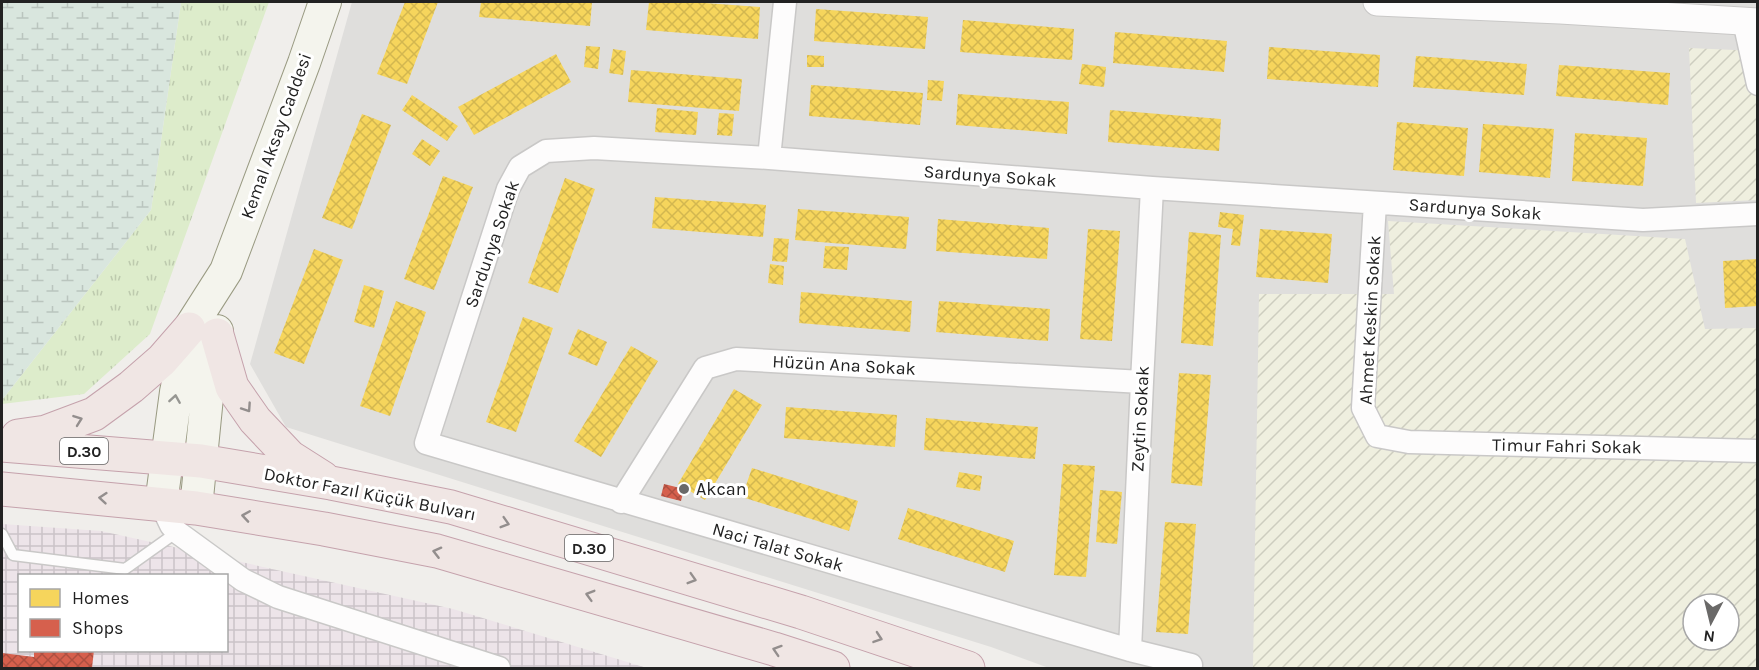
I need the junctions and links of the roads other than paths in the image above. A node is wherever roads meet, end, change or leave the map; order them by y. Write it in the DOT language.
graph roads {
  1 [pos="325,2"];
  2 [pos="785,2"];
  3 [pos="1377,2"];
  4 [pos="1560,6"];
  5 [pos="1751,22"];
  6 [pos="1758,84"];
  7 [pos="769,158"];
  8 [pos="1152,188"];
  9 [pos="1375,203"];
  10 [pos="1758,214"];
  11 [pos="203,332"];
  12 [pos="1142,382"];
  13 [pos="1377,436"];
  14 [pos="2,438"];
  15 [pos="426,443"];
  16 [pos="2,445"];
  17 [pos="1758,451"];
  18 [pos="166,457"];
  19 [pos="201,461"];
  20 [pos="331,483"];
  21 [pos="2,489"];
  22 [pos="621,502"];
  23 [pos="161,504"];
  24 [pos="186,520"];
  25 [pos="2,534"];
  26 [pos="1130,650"];
  27 [pos="1191,665"];
  28 [pos="499,669"];
  29 [pos="833,669"];
  30 [pos="968,669"];
  1 -- 11 [label="main road, Kemal Aksay Caddesi"];
  2 -- 7 [label="street"];
  3 -- 4 [label="street"];
  4 -- 5 [label="street"];
  5 -- 6 [label="street"];
  7 -- 8 [label="street, Sardunya Sokak"];
  7 -- 15 [label="street, Sardunya Sokak"];
  8 -- 9 [label="street, Sardunya Sokak"];
  8 -- 12 [label="street, Zeytin Sokak"];
  9 -- 10 [label="street, Sardunya Sokak"];
  9 -- 13 [label="street, Ahmet Keskin Sokak"];
  14 -- 11 [label="highway, one-way"];
  18 -- 11 [label="main road, Kemal Aksay Caddesi, one-way"];
  11 -- 19 [label="main road, Kemal Aksay Caddesi"];
  11 -- 20 [label="highway, one-way"];
  12 -- 22 [label="street, Hüzün Ana Sokak"];
  12 -- 26 [label="street, Zeytin Sokak"];
  13 -- 17 [label="street, Timur Fahri Sokak"];
  15 -- 22 [label="street, Naci Talat Sokak"];
  16 -- 18 [label="highway, Doktor Fazıl Küçük Bulvarı / D.30"];
  18 -- 19 [label="highway, Doktor Fazıl Küçük Bulvarı / D.30"];
  18 -- 23 [label="main road, Kemal Aksay Caddesi"];
  19 -- 20 [label="highway, Doktor Fazıl Küçük Bulvarı / D.30"];
  19 -- 24 [label="main road, Kemal Aksay Caddesi"];
  20 -- 30 [label="highway, Doktor Fazıl Küçük Bulvarı / D.30, one-way"];
  23 -- 21 [label="highway, D.30, one-way"];
  22 -- 26 [label="street, Naci Talat Sokak"];
  23 -- 24 [label="highway, D.30"];
  24 -- 25 [label="lane"];
  24 -- 28 [label="street"];
  29 -- 24 [label="highway, D.30, one-way"];
  26 -- 27 [label="street, Naci Talat Sokak"];
}
